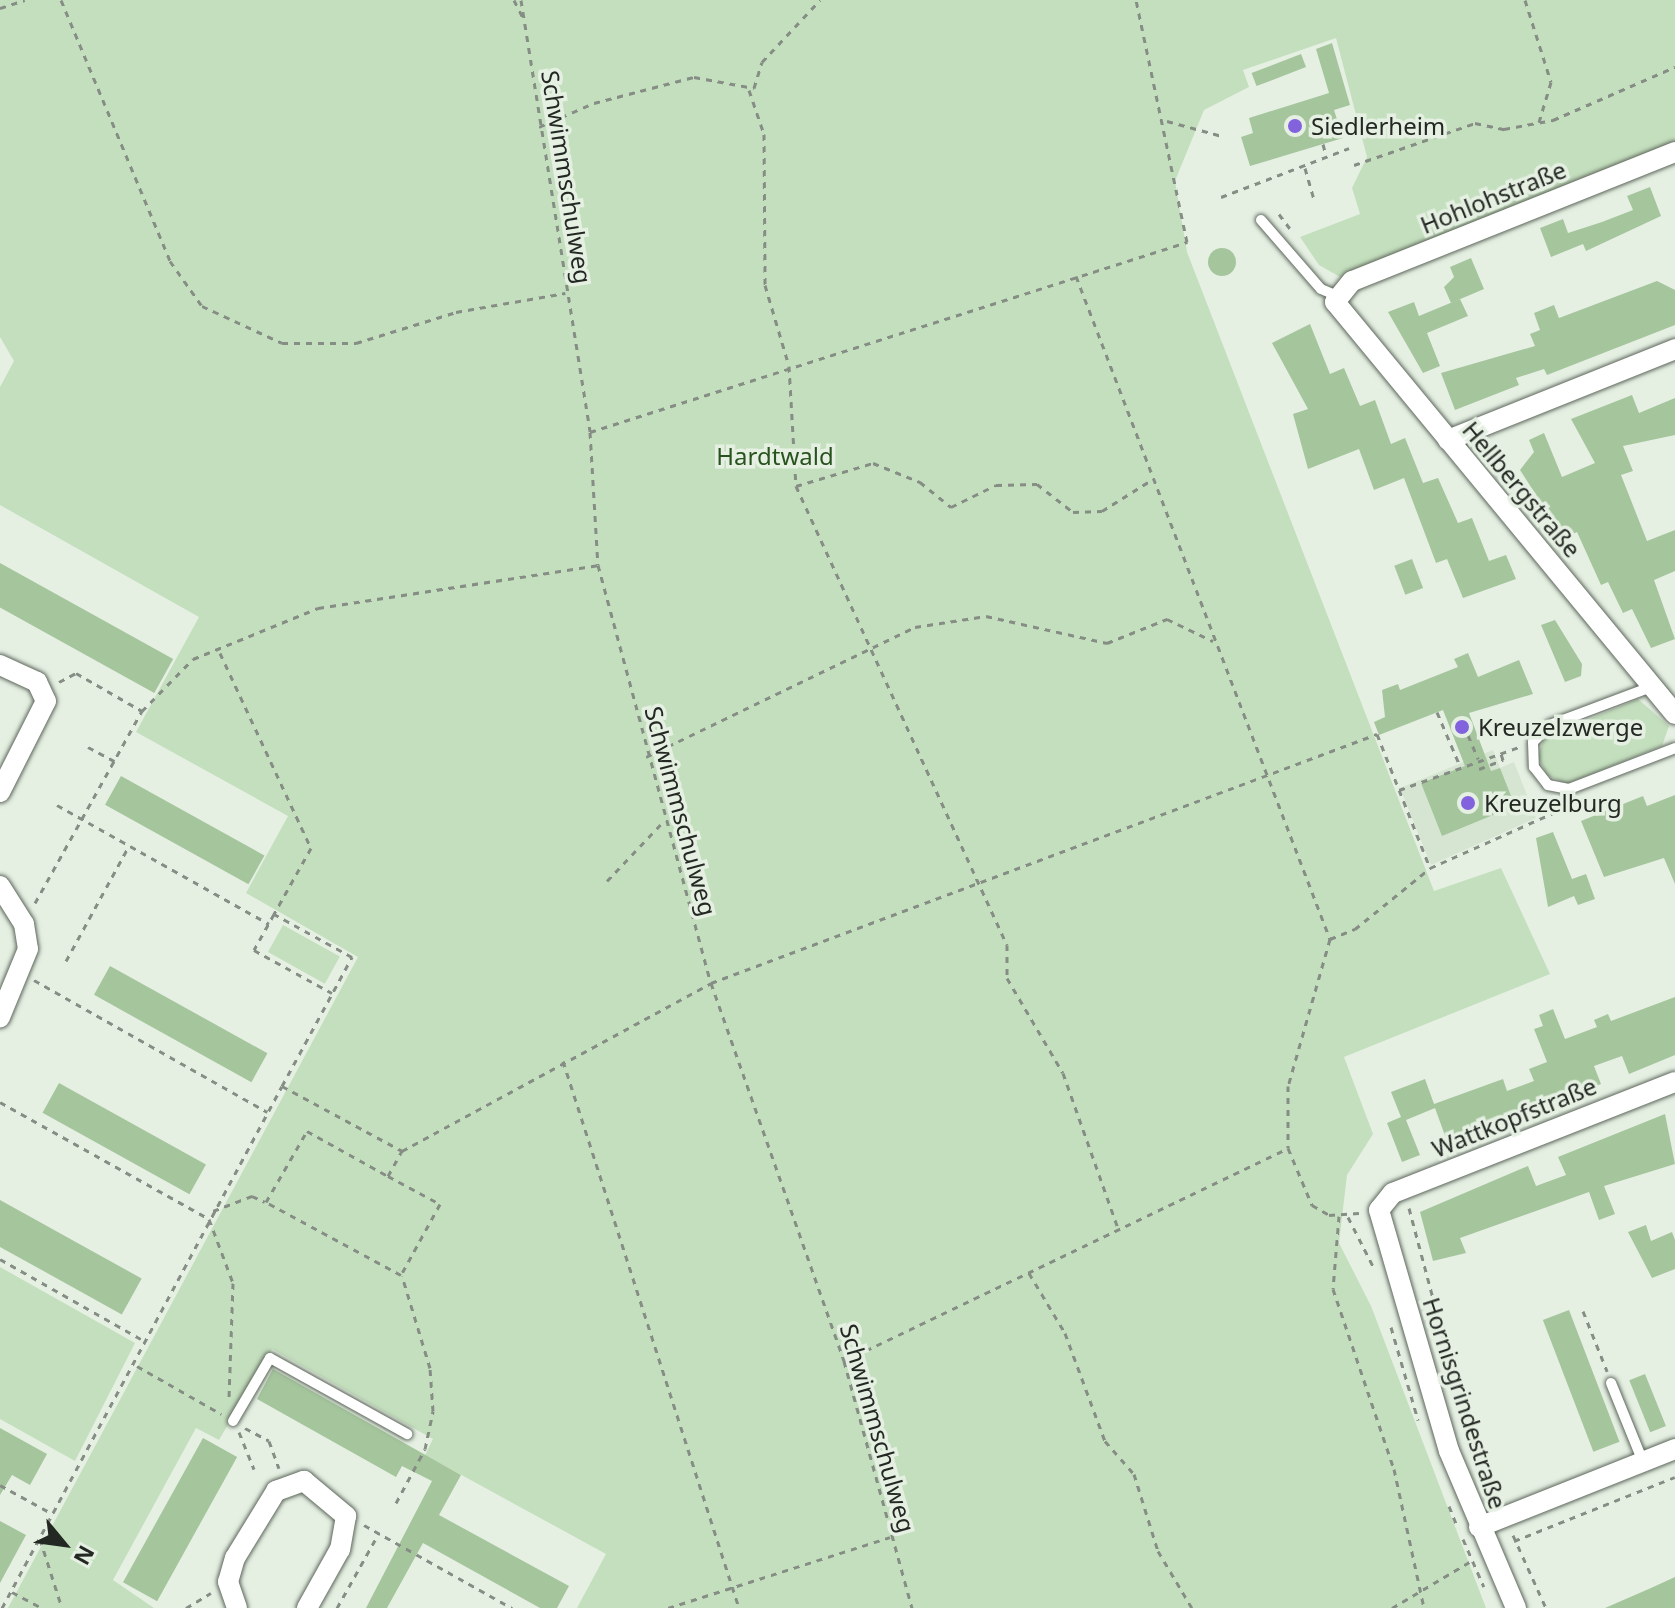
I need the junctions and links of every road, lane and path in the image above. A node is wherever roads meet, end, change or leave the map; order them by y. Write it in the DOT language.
graph roads {
  1 [pos="25,0"];
  2 [pos="61,0"];
  3 [pos="514,0"];
  4 [pos="521,0"];
  5 [pos="820,0"];
  6 [pos="1136,0"];
  7 [pos="1525,0"];
  8 [pos="0,8"];
  9 [pos="525,21"];
  10 [pos="1675,67"];
  11 [pos="749,90"];
  12 [pos="1167,121"];
  13 [pos="1538,123"];
  14 [pos="539,127"];
  15 [pos="1222,136"];
  16 [pos="1323,144"];
  17 [pos="1349,148"];
  18 [pos="1675,152"];
  19 [pos="1326,155"];
  20 [pos="1354,165"];
  21 [pos="1305,168"];
  22 [pos="1221,197"];
  23 [pos="1315,202"];
  24 [pos="1261,220"];
  25 [pos="1076,276"];
  26 [pos="566,293"];
  27 [pos="1335,295"];
  28 [pos="1675,349"];
  29 [pos="789,366"];
  30 [pos="590,432"];
  31 [pos="1448,440"];
  32 [pos="1153,479"];
  33 [pos="796,486"];
  34 [pos="598,565"];
  35 [pos="1213,641"];
  36 [pos="874,647"];
  37 [pos="220,653"];
  38 [pos="0,665"];
  39 [pos="1651,687"];
  40 [pos="43,691"];
  41 [pos="116,696"];
  42 [pos="112,703"];
  43 [pos="142,711"];
  44 [pos="1437,712"];
  45 [pos="1675,714"];
  46 [pos="1468,735"];
  47 [pos="88,747"];
  48 [pos="1675,748"];
  49 [pos="1531,749"];
  50 [pos="1500,750"];
  51 [pos="646,757"];
  52 [pos="1478,759"];
  53 [pos="114,761"];
  54 [pos="1460,766"];
  55 [pos="1269,769"];
  56 [pos="1479,769"];
  57 [pos="1399,790"];
  58 [pos="1558,790"];
  59 [pos="0,792"];
  60 [pos="57,805"];
  61 [pos="82,819"];
  62 [pos="663,822"];
  63 [pos="129,846"];
  64 [pos="1430,868"];
  65 [pos="979,880"];
  66 [pos="607,881"];
  67 [pos="0,886"];
  68 [pos="274,914"];
  69 [pos="24,924"];
  70 [pos="269,924"];
  71 [pos="1330,939"];
  72 [pos="66,961"];
  73 [pos="23,973"];
  74 [pos="711,983"];
  75 [pos="332,993"];
  76 [pos="0,1017"];
  77 [pos="563,1061"];
  78 [pos="1675,1082"];
  79 [pos="282,1086"];
  80 [pos="0,1102"];
  81 [pos="267,1112"];
  82 [pos="1288,1148"];
  83 [pos="402,1151"];
  84 [pos="388,1176"];
  85 [pos="1404,1189"];
  86 [pos="266,1202"];
  87 [pos="1375,1209"];
  88 [pos="213,1211"];
  89 [pos="1339,1216"];
  90 [pos="209,1219"];
  91 [pos="1118,1228"];
  92 [pos="0,1259"];
  93 [pos="1029,1273"];
  94 [pos="401,1275"];
  95 [pos="1583,1311"];
  96 [pos="141,1339"];
  97 [pos="844,1361"];
  98 [pos="137,1366"];
  99 [pos="1611,1383"];
  100 [pos="207,1406"];
  101 [pos="233,1421"];
  102 [pos="407,1434"];
  103 [pos="1675,1449"];
  104 [pos="1643,1462"];
  105 [pos="254,1469"];
  106 [pos="1675,1477"];
  107 [pos="0,1485"];
  108 [pos="285,1485"];
  109 [pos="396,1503"];
  110 [pos="54,1515"];
  111 [pos="346,1516"];
  112 [pos="1505,1517"];
  113 [pos="1479,1527"];
  114 [pos="379,1533"];
  115 [pos="890,1537"];
  116 [pos="40,1539"];
  117 [pos="1516,1541"];
  118 [pos="1490,1552"];
  119 [pos="228,1582"];
  120 [pos="733,1587"];
  121 [pos="12,1592"];
  122 [pos="1422,1592"];
  123 [pos="2,1607"];
  124 [pos="42,1608"];
  125 [pos="62,1608"];
  126 [pos="186,1608"];
  127 [pos="237,1608"];
  128 [pos="307,1608"];
  129 [pos="337,1608"];
  130 [pos="512,1608"];
  131 [pos="668,1608"];
  132 [pos="739,1608"];
  133 [pos="912,1608"];
  134 [pos="1192,1608"];
  135 [pos="1392,1608"];
  136 [pos="1424,1608"];
  137 [pos="1516,1608"];
  138 [pos="1546,1608"];
  1 -- 8 [label="path"];
  2 -- 26 [label="path"];
  3 -- 9 [label="path"];
  4 -- 9 [label="path, Schwimmschulweg"];
  5 -- 11 [label="path"];
  6 -- 12 [label="path"];
  7 -- 13 [label="path"];
  9 -- 14 [label="path, Schwimmschulweg"];
  10 -- 13 [label="path"];
  11 -- 14 [label="path"];
  11 -- 29 [label="path"];
  12 -- 15 [label="path"];
  12 -- 25 [label="path"];
  13 -- 20 [label="path"];
  14 -- 26 [label="path, Schwimmschulweg"];
  16 -- 19 [label="path"];
  17 -- 19 [label="path"];
  18 -- 27 [label="street, Hohlohstraße"];
  19 -- 21 [label="path"];
  21 -- 22 [label="path"];
  21 -- 23 [label="path"];
  24 -- 27 [label="lane"];
  25 -- 29 [label="path"];
  25 -- 32 [label="path"];
  26 -- 30 [label="path, Schwimmschulweg"];
  27 -- 31 [label="street, Hellbergstraße"];
  28 -- 31 [label="street"];
  29 -- 30 [label="path"];
  29 -- 33 [label="path"];
  30 -- 34 [label="path, Schwimmschulweg"];
  31 -- 39 [label="street, Hellbergstraße"];
  32 -- 33 [label="path"];
  32 -- 35 [label="path"];
  33 -- 36 [label="path"];
  34 -- 37 [label="path"];
  34 -- 51 [label="path, Schwimmschulweg"];
  35 -- 36 [label="path"];
  35 -- 55 [label="path"];
  36 -- 51 [label="path"];
  36 -- 65 [label="path"];
  37 -- 43 [label="path"];
  37 -- 68 [label="path"];
  38 -- 40 [label="street"];
  39 -- 45 [label="street, Hellbergstraße"];
  39 -- 49 [label="lane"];
  40 -- 41 [label="path"];
  40 -- 59 [label="street"];
  41 -- 42 [label="path"];
  41 -- 43 [label="path"];
  43 -- 53 [label="path"];
  44 -- 54 [label="path"];
  46 -- 52 [label="path"];
  47 -- 53 [label="path"];
  48 -- 58 [label="lane"];
  49 -- 50 [label="path"];
  49 -- 58 [label="lane"];
  50 -- 52 [label="path"];
  50 -- 56 [label="path"];
  51 -- 62 [label="path, Schwimmschulweg"];
  52 -- 54 [label="path"];
  53 -- 61 [label="path"];
  54 -- 57 [label="path"];
  55 -- 57 [label="path"];
  55 -- 65 [label="path"];
  55 -- 71 [label="path"];
  57 -- 64 [label="path"];
  58 -- 64 [label="path"];
  60 -- 61 [label="path"];
  61 -- 63 [label="path"];
  61 -- 69 [label="path"];
  62 -- 66 [label="path"];
  62 -- 74 [label="path, Schwimmschulweg"];
  63 -- 70 [label="path"];
  63 -- 72 [label="path"];
  64 -- 71 [label="path"];
  65 -- 74 [label="path"];
  65 -- 91 [label="path"];
  67 -- 69 [label="street"];
  68 -- 70 [label="path"];
  68 -- 75 [label="path"];
  69 -- 73 [label="street"];
  70 -- 75 [label="path"];
  71 -- 82 [label="path"];
  73 -- 76 [label="street"];
  73 -- 81 [label="path"];
  74 -- 77 [label="path"];
  74 -- 97 [label="path, Schwimmschulweg"];
  75 -- 79 [label="path"];
  77 -- 83 [label="path"];
  77 -- 120 [label="path"];
  78 -- 85 [label="street, Wattkopfstraße"];
  79 -- 81 [label="path"];
  79 -- 83 [label="path"];
  80 -- 90 [label="path"];
  81 -- 88 [label="path"];
  82 -- 89 [label="path"];
  82 -- 91 [label="path"];
  83 -- 84 [label="path"];
  84 -- 86 [label="path"];
  84 -- 94 [label="path"];
  85 -- 87 [label="street, Wattkopfstraße"];
  85 -- 112 [label="path"];
  86 -- 88 [label="path"];
  86 -- 94 [label="path"];
  87 -- 89 [label="path"];
  87 -- 113 [label="street, Hornisgrindestraße"];
  88 -- 90 [label="path"];
  89 -- 122 [label="path"];
  90 -- 96 [label="path"];
  90 -- 101 [label="path"];
  91 -- 93 [label="path"];
  92 -- 96 [label="path"];
  93 -- 97 [label="path"];
  93 -- 134 [label="path"];
  94 -- 109 [label="path"];
  95 -- 99 [label="path"];
  96 -- 98 [label="path"];
  97 -- 115 [label="path, Schwimmschulweg"];
  98 -- 100 [label="path"];
  98 -- 110 [label="path"];
  99 -- 104 [label="lane"];
  101 -- 102 [label="lane"];
  103 -- 104 [label="street"];
  104 -- 112 [label="street"];
  105 -- 108 [label="path"];
  106 -- 117 [label="path"];
  107 -- 110 [label="path"];
  108 -- 111 [label="street"];
  108 -- 119 [label="street"];
  110 -- 116 [label="path"];
  111 -- 114 [label="path"];
  111 -- 128 [label="street"];
  112 -- 113 [label="street"];
  112 -- 117 [label="path"];
  113 -- 118 [label="street, Hornisgrindestraße"];
  114 -- 129 [label="path"];
  114 -- 130 [label="path"];
  115 -- 120 [label="path"];
  115 -- 133 [label="path, Schwimmschulweg"];
  116 -- 121 [label="path"];
  116 -- 125 [label="path"];
  117 -- 118 [label="path"];
  117 -- 138 [label="path"];
  118 -- 122 [label="path"];
  118 -- 137 [label="street, Hornisgrindestraße"];
  119 -- 126 [label="path"];
  119 -- 127 [label="street"];
  120 -- 131 [label="path"];
  120 -- 132 [label="path"];
  121 -- 123 [label="path"];
  121 -- 124 [label="path"];
  122 -- 135 [label="path"];
  122 -- 136 [label="path"];
}
